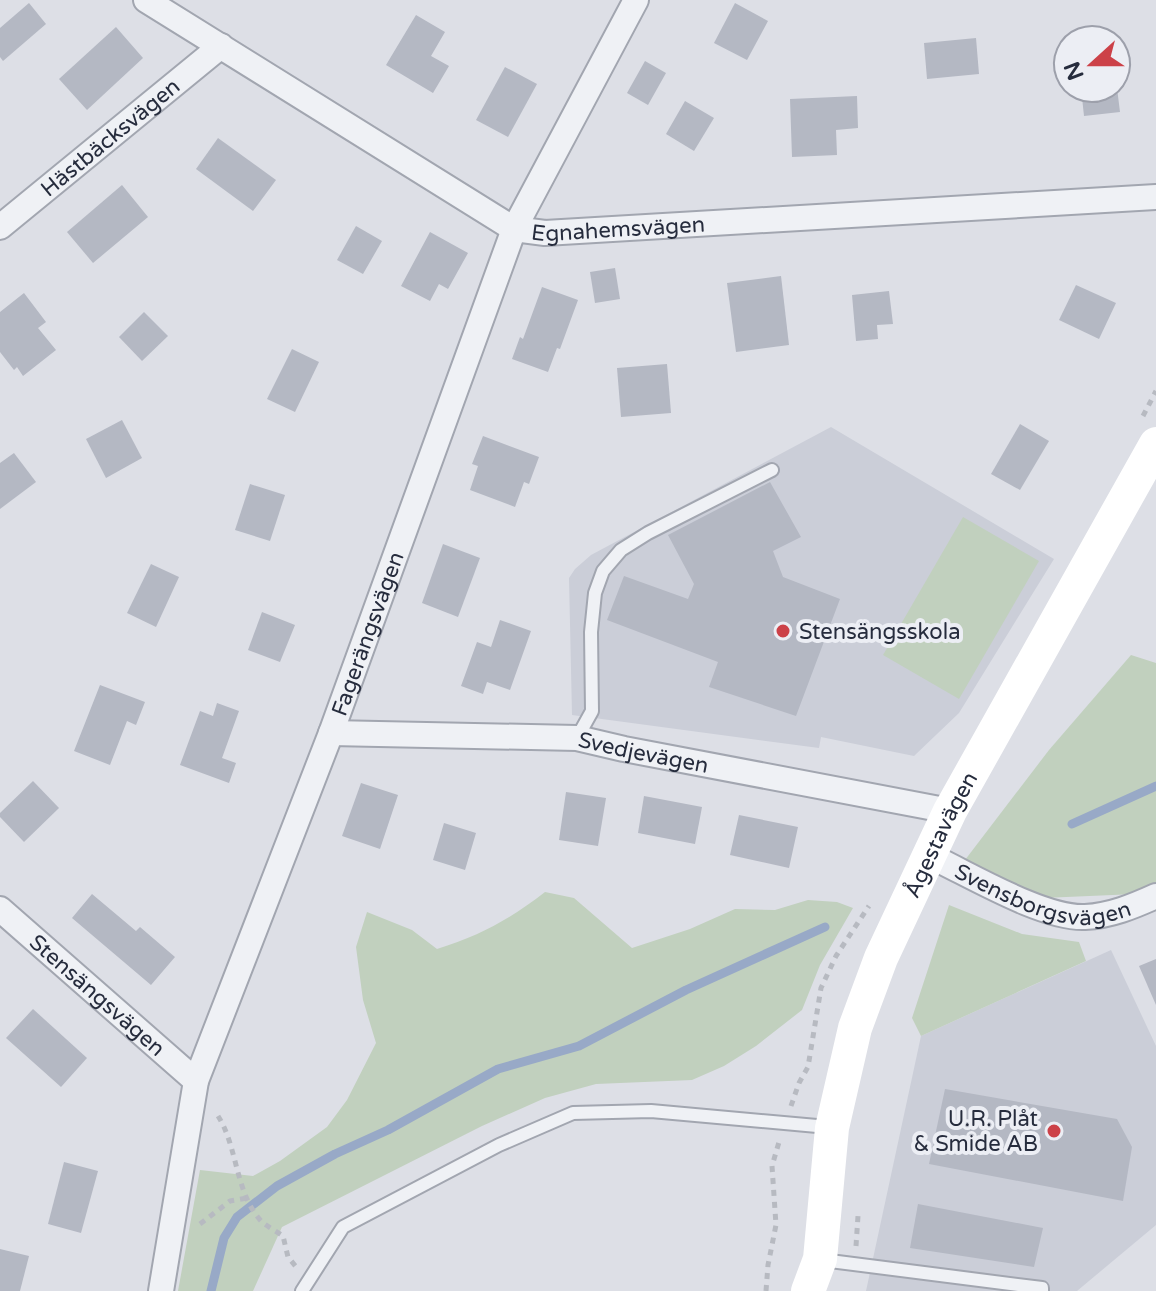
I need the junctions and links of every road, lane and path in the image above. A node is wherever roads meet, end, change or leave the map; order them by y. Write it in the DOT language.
graph roads {
  1 [pos="146,0"];
  2 [pos="636,0"];
  3 [pos="221,46"];
  4 [pos="1156,197"];
  5 [pos="0,227"];
  6 [pos="514,229"];
  7 [pos="1156,444"];
  8 [pos="772,470"];
  9 [pos="331,733"];
  10 [pos="577,738"];
  11 [pos="950,811"];
  12 [pos="930,856"];
  13 [pos="1156,896"];
  14 [pos="0,909"];
  15 [pos="196,1081"];
  16 [pos="832,1128"];
  17 [pos="247,1198"];
  18 [pos="859,1204"];
  19 [pos="193,1234"];
  20 [pos="293,1263"];
  21 [pos="854,1264"];
  22 [pos="824,1275"];
  23 [pos="161,1291"];
  24 [pos="302,1291"];
  25 [pos="808,1291"];
  26 [pos="1042,1291"];
  1 -- 3 [label="street, Egnahemsvägen"];
  2 -- 6 [label="street, Fagerängsvägen"];
  3 -- 5 [label="street, Hästbäcksvägen"];
  3 -- 6 [label="street, Egnahemsvägen"];
  4 -- 6 [label="street, Egnahemsvägen"];
  6 -- 9 [label="street, Fagerängsvägen"];
  7 -- 11 [label="main road, Ågestavägen"];
  8 -- 10 [label="lane"];
  9 -- 10 [label="street, Svedjevägen"];
  9 -- 15 [label="street, Fagerängsvägen"];
  10 -- 11 [label="street, Svedjevägen"];
  11 -- 12 [label="main road, Ågestavägen"];
  12 -- 13 [label="street, Svensborgsvägen"];
  12 -- 16 [label="main road, Ågestavägen"];
  14 -- 15 [label="street, Stensängsvägen"];
  15 -- 17 [label="path"];
  15 -- 23 [label="street, Fagerängsvägen"];
  16 -- 22 [label="main road, Ågestavägen"];
  16 -- 24 [label="lane"];
  17 -- 19 [label="path"];
  17 -- 20 [label="path"];
  18 -- 21 [label="path"];
  21 -- 22 [label="lane"];
  21 -- 26 [label="lane"];
  22 -- 25 [label="main road, Ågestavägen"];
}
